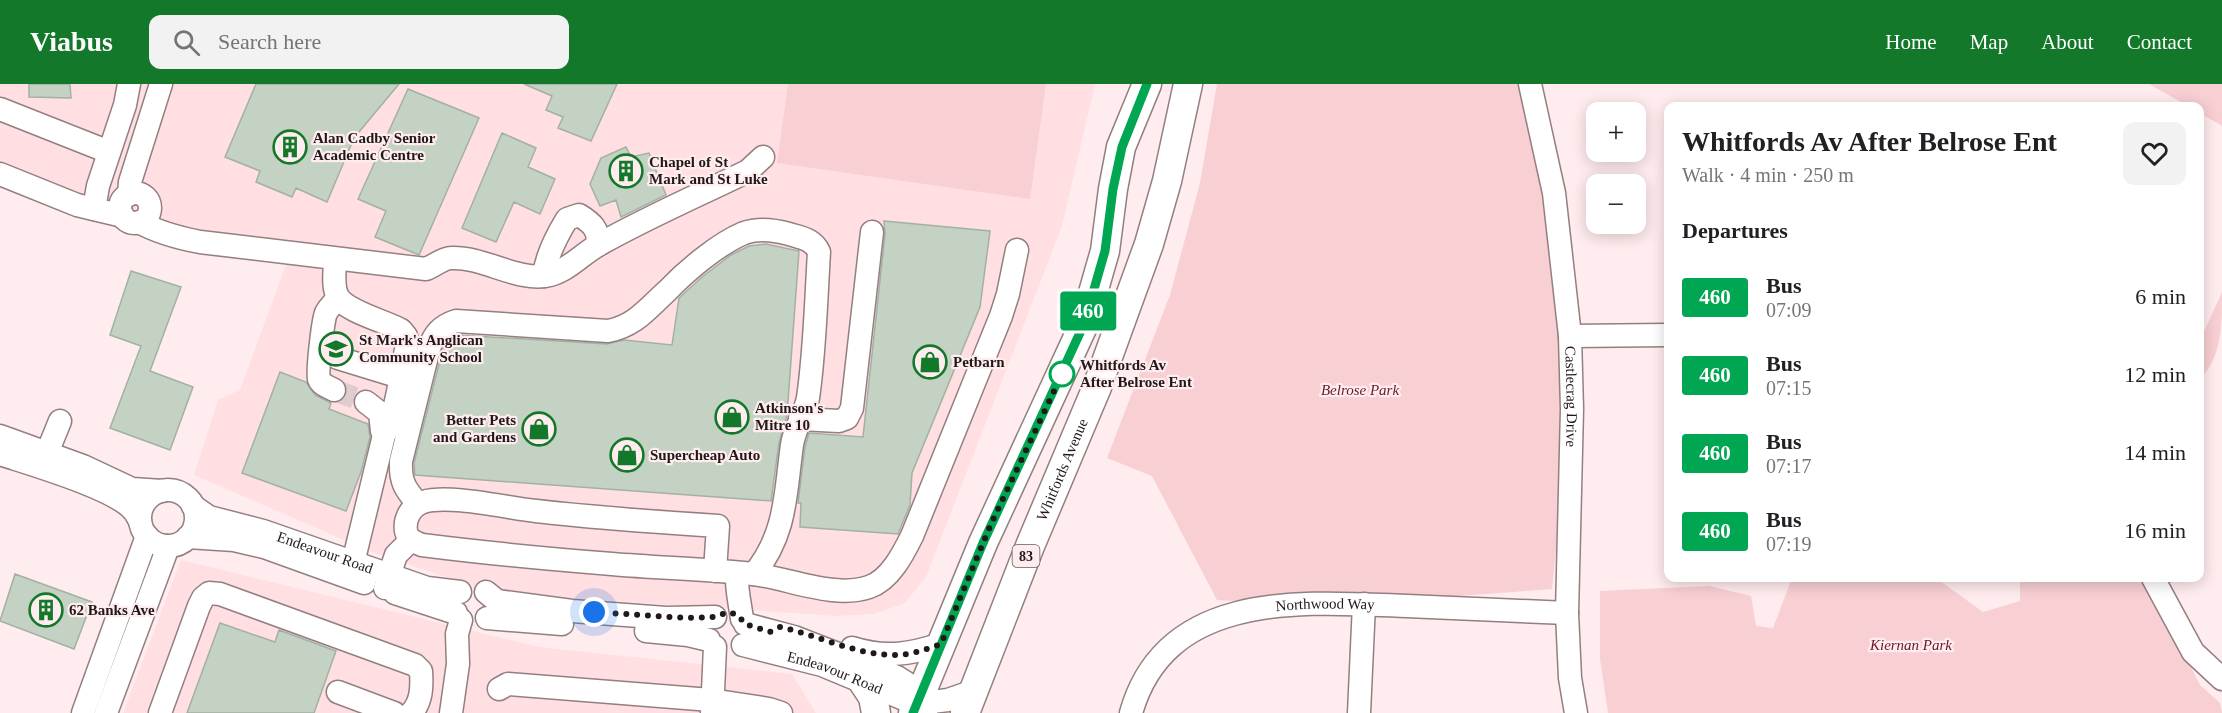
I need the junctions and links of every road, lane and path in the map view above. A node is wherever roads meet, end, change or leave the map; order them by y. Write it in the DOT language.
graph roads {
  1 [pos="129,84"];
  2 [pos="161,84"];
  3 [pos="1147,84"];
  4 [pos="1188,84"];
  5 [pos="1530,84"];
  6 [pos="5,115"];
  7 [pos="109,152"];
  8 [pos="763,157"];
  9 [pos="0,174"];
  10 [pos="134,208"];
  11 [pos="97,209"];
  12 [pos="872,232"];
  13 [pos="598,245"];
  14 [pos="1017,250"];
  15 [pos="334,259"];
  16 [pos="544,276"];
  17 [pos="338,298"];
  18 [pos="1664,335"];
  19 [pos="1570,336"];
  20 [pos="338,358"];
  21 [pos="400,377"];
  22 [pos="334,390"];
  23 [pos="366,402"];
  24 [pos="801,419"];
  25 [pos="60,421"];
  26 [pos="384,435"];
  27 [pos="0,436"];
  28 [pos="47,453"];
  29 [pos="0,454"];
  30 [pos="162,491"];
  31 [pos="418,504"];
  32 [pos="193,506"];
  33 [pos="151,535"];
  34 [pos="188,537"];
  35 [pos="411,540"];
  36 [pos="353,563"];
  37 [pos="735,577"];
  38 [pos="387,582"];
  39 [pos="2155,582"];
  40 [pos="1364,604"];
  41 [pos="1567,613"];
  42 [pos="467,614"];
  43 [pos="728,632"];
  44 [pos="770,632"];
  45 [pos="941,644"];
  46 [pos="2222,679"];
  47 [pos="863,682"];
  48 [pos="499,689"];
  49 [pos="338,692"];
  50 [pos="712,698"];
  51 [pos="969,702"];
  52 [pos="416,704"];
  53 [pos="921,706"];
  54 [pos="452,707"];
  55 [pos="83,713"];
  56 [pos="106,713"];
  57 [pos="160,713"];
  58 [pos="394,713"];
  59 [pos="780,713"];
  60 [pos="876,713"];
  61 [pos="1131,713"];
  62 [pos="1359,713"];
  63 [pos="1576,713"];
  1 -- 7 [label="street"];
  2 -- 10 [label="street"];
  3 -- 45 [label="main road"];
  4 -- 51 [label="main road, Whitfords Avenue / 83"];
  5 -- 19 [label="street, Castlecrag Drive"];
  6 -- 7 [label="street"];
  7 -- 11 [label="street"];
  8 -- 13 [label="street"];
  9 -- 11 [label="street"];
  10 -- 11 [label="street"];
  10 -- 15 [label="street"];
  12 -- 24 [label="street"];
  13 -- 16 [label="street"];
  13 -- 16 [label="street"];
  14 -- 37 [label="street"];
  15 -- 16 [label="street"];
  15 -- 17 [label="street"];
  17 -- 21 [label="street"];
  17 -- 22 [label="street"];
  18 -- 19 [label="street"];
  19 -- 41 [label="street, Castlecrag Drive"];
  20 -- 21 [label="street"];
  21 -- 26 [label="street"];
  23 -- 26 [label="street"];
  24 -- 31 [label="street"];
  24 -- 37 [label="street"];
  25 -- 28 [label="street"];
  26 -- 36 [label="street"];
  27 -- 28 [label="street"];
  28 -- 30 [label="street"];
  29 -- 33 [label="street"];
  30 -- 32 [label="street"];
  30 -- 33 [label="street"];
  31 -- 35 [label="street"];
  31 -- 37 [label="street"];
  32 -- 34 [label="street"];
  32 -- 36 [label="street, Endeavour Road"];
  33 -- 34 [label="street"];
  33 -- 55 [label="street"];
  33 -- 56 [label="street"];
  34 -- 38 [label="street, Endeavour Road"];
  35 -- 37 [label="street"];
  35 -- 38 [label="street"];
  36 -- 38 [label="street, Endeavour Road"];
  37 -- 43 [label="street"];
  38 -- 42 [label="street, Endeavour Road"];
  39 -- 46 [label="street"];
  40 -- 41 [label="street, Northwood Way"];
  40 -- 61 [label="street, Northwood Way"];
  40 -- 62 [label="street"];
  41 -- 63 [label="street, Castlecrag Drive"];
  42 -- 43 [label="street, Endeavour Road"];
  42 -- 43 [label="street, Endeavour Road"];
  42 -- 54 [label="street"];
  43 -- 44 [label="street, Endeavour Road"];
  43 -- 47 [label="street, Endeavour Road"];
  43 -- 50 [label="street"];
  44 -- 45 [label="street"];
  44 -- 53 [label="street, Endeavour Road"];
  45 -- 53 [label="main road"];
  47 -- 53 [label="street, Endeavour Road"];
  47 -- 60 [label="main road"];
  48 -- 50 [label="street"];
  49 -- 58 [label="street"];
  50 -- 59 [label="street"];
  51 -- 53 [label="street"];
  52 -- 54 [label="street"];
  52 -- 57 [label="street"];
}
